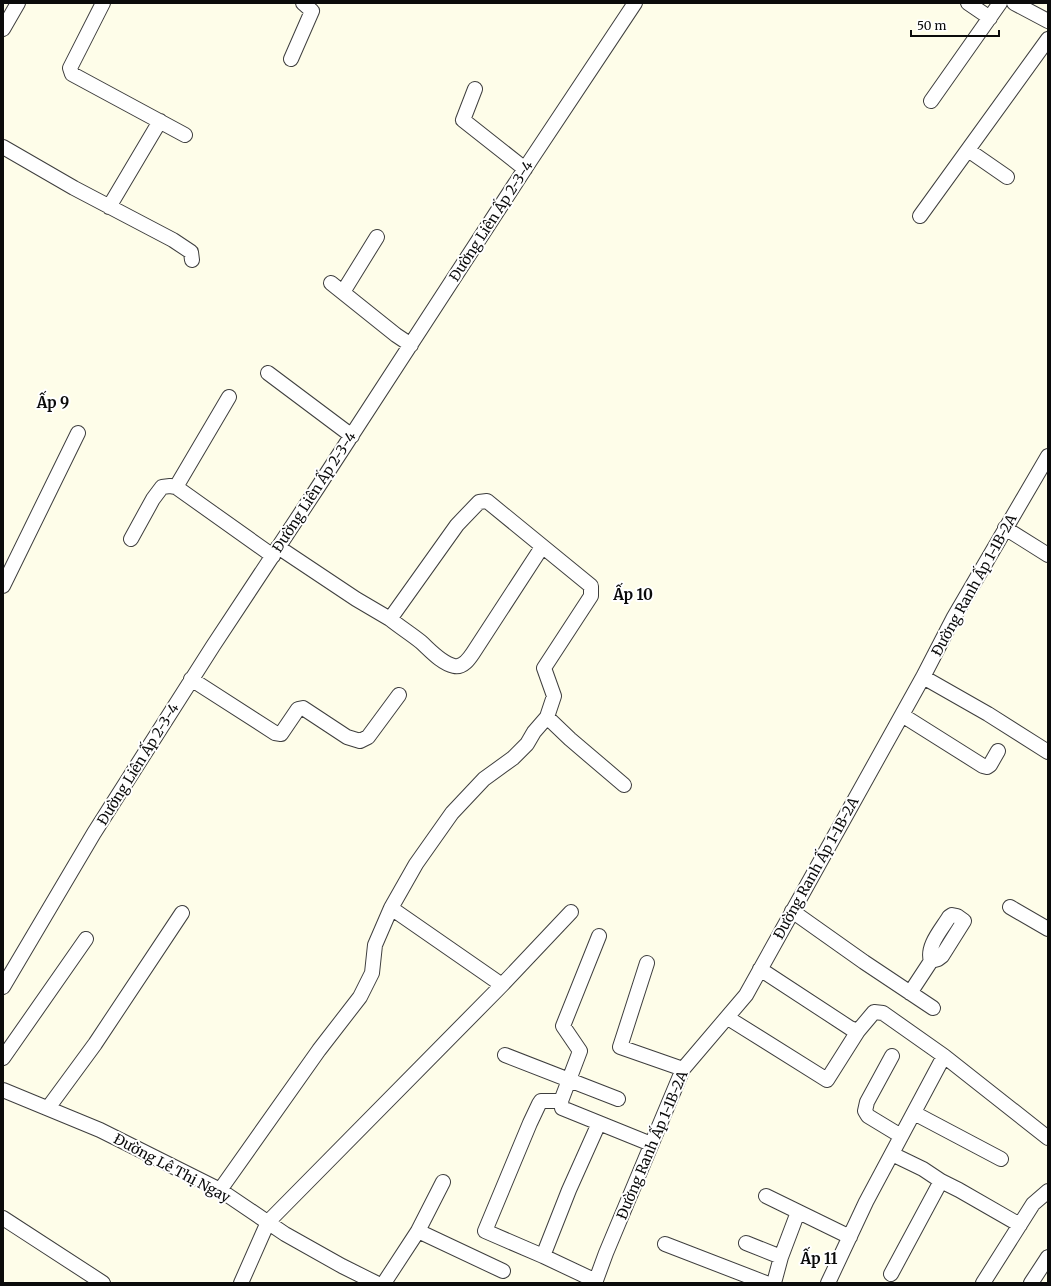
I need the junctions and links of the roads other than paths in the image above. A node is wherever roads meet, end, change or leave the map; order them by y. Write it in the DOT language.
graph roads {
  1 [pos="18,3"];
  2 [pos="102,3"];
  3 [pos="635,3"];
  4 [pos="968,3"];
  5 [pos="1000,3"];
  6 [pos="1014,3"];
  7 [pos="306,4"];
  8 [pos="990,18"];
  9 [pos="1048,21"];
  10 [pos="3,29"];
  11 [pos="1048,40"];
  12 [pos="291,59"];
  13 [pos="475,89"];
  14 [pos="931,101"];
  15 [pos="160,121"];
  16 [pos="185,135"];
  17 [pos="3,146"];
  18 [pos="968,150"];
  19 [pos="525,169"];
  20 [pos="1008,177"];
  21 [pos="110,207"];
  22 [pos="920,216"];
  23 [pos="377,237"];
  24 [pos="192,260"];
  25 [pos="331,283"];
  26 [pos="343,292"];
  27 [pos="411,345"];
  28 [pos="268,373"];
  29 [pos="230,397"];
  30 [pos="78,433"];
  31 [pos="352,436"];
  32 [pos="1048,456"];
  33 [pos="176,487"];
  34 [pos="1005,528"];
  35 [pos="131,539"];
  36 [pos="542,547"];
  37 [pos="276,552"];
  38 [pos="1048,555"];
  39 [pos="3,586"];
  40 [pos="390,619"];
  41 [pos="923,677"];
  42 [pos="191,679"];
  43 [pos="399,695"];
  44 [pos="902,715"];
  45 [pos="547,717"];
  46 [pos="998,751"];
  47 [pos="1048,752"];
  48 [pos="624,785"];
  49 [pos="1010,907"];
  50 [pos="391,908"];
  51 [pos="792,911"];
  52 [pos="571,912"];
  53 [pos="182,913"];
  54 [pos="1048,928"];
  55 [pos="599,936"];
  56 [pos="86,939"];
  57 [pos="931,961"];
  58 [pos="647,963"];
  59 [pos="760,969"];
  60 [pos="502,985"];
  61 [pos="3,987"];
  62 [pos="910,993"];
  63 [pos="933,1008"];
  64 [pos="728,1018"];
  65 [pos="858,1031"];
  66 [pos="505,1055"];
  67 [pos="892,1056"];
  68 [pos="944,1056"];
  69 [pos="3,1058"];
  70 [pos="683,1069"];
  71 [pos="568,1080"];
  72 [pos="3,1090"];
  73 [pos="618,1099"];
  74 [pos="561,1101"];
  75 [pos="48,1108"];
  76 [pos="914,1112"];
  77 [pos="599,1123"];
  78 [pos="901,1136"];
  79 [pos="1048,1138"];
  80 [pos="651,1144"];
  81 [pos="892,1154"];
  82 [pos="1001,1159"];
  83 [pos="941,1181"];
  84 [pos="443,1182"];
  85 [pos="220,1190"];
  86 [pos="1048,1190"];
  87 [pos="766,1196"];
  88 [pos="798,1212"];
  89 [pos="3,1218"];
  90 [pos="268,1222"];
  91 [pos="1020,1225"];
  92 [pos="418,1231"];
  93 [pos="850,1237"];
  94 [pos="746,1243"];
  95 [pos="665,1244"];
  96 [pos="542,1256"];
  97 [pos="781,1257"];
  98 [pos="1048,1257"];
  99 [pos="502,1271"];
  100 [pos="891,1274"];
  101 [pos="596,1282"];
  102 [pos="103,1283"];
  103 [pos="241,1283"];
  104 [pos="376,1283"];
  105 [pos="384,1283"];
  106 [pos="766,1283"];
  107 [pos="774,1283"];
  108 [pos="828,1283"];
  109 [pos="983,1283"];
  110 [pos="1031,1283"];
  1 -- 10 [label="street"];
  2 -- 15 [label="street"];
  3 -- 19 [label="street, Đường Liên Ấp 2-3-4"];
  4 -- 8 [label="street"];
  5 -- 8 [label="street"];
  6 -- 9 [label="street"];
  7 -- 12 [label="street"];
  8 -- 14 [label="street"];
  11 -- 18 [label="street"];
  13 -- 19 [label="street"];
  15 -- 16 [label="street"];
  15 -- 21 [label="street"];
  17 -- 21 [label="street"];
  18 -- 20 [label="street"];
  18 -- 22 [label="street"];
  19 -- 27 [label="street, Đường Liên Ấp 2-3-4"];
  21 -- 24 [label="street"];
  23 -- 26 [label="street"];
  25 -- 26 [label="street"];
  26 -- 27 [label="street"];
  27 -- 31 [label="street, Đường Liên Ấp 2-3-4"];
  28 -- 31 [label="street"];
  29 -- 33 [label="street"];
  30 -- 39 [label="street"];
  31 -- 37 [label="street, Đường Liên Ấp 2-3-4"];
  32 -- 34 [label="street, Đường Ranh Ấp 1-1B-2A"];
  33 -- 35 [label="street"];
  33 -- 37 [label="street"];
  34 -- 38 [label="street"];
  34 -- 41 [label="street, Đường Ranh Ấp 1-1B-2A"];
  36 -- 40 [label="street"];
  36 -- 40 [label="street"];
  36 -- 45 [label="street"];
  37 -- 40 [label="street"];
  37 -- 42 [label="street, Đường Liên Ấp 2-3-4"];
  41 -- 44 [label="street, Đường Ranh Ấp 1-1B-2A"];
  41 -- 47 [label="street"];
  42 -- 43 [label="street"];
  42 -- 61 [label="street, Đường Liên Ấp 2-3-4"];
  44 -- 46 [label="street"];
  44 -- 51 [label="street, Đường Ranh Ấp 1-1B-2A"];
  45 -- 48 [label="street"];
  45 -- 50 [label="street"];
  49 -- 54 [label="street"];
  50 -- 60 [label="street"];
  50 -- 85 [label="street"];
  51 -- 59 [label="street, Đường Ranh Ấp 1-1B-2A"];
  51 -- 62 [label="street"];
  52 -- 60 [label="street"];
  53 -- 75 [label="street"];
  55 -- 71 [label="street"];
  56 -- 69 [label="street"];
  57 -- 62 [label="street"];
  58 -- 70 [label="street"];
  59 -- 64 [label="street, Đường Ranh Ấp 1-1B-2A"];
  59 -- 65 [label="street"];
  60 -- 90 [label="street"];
  62 -- 63 [label="street"];
  64 -- 65 [label="street"];
  64 -- 70 [label="street, Đường Ranh Ấp 1-1B-2A"];
  65 -- 68 [label="street"];
  66 -- 71 [label="street"];
  67 -- 78 [label="street"];
  68 -- 76 [label="street"];
  68 -- 79 [label="street"];
  70 -- 80 [label="street, Đường Ranh Ấp 1-1B-2A"];
  71 -- 73 [label="street"];
  71 -- 74 [label="street"];
  72 -- 75 [label="street, Đường Lê Thị Ngay"];
  74 -- 77 [label="street"];
  74 -- 96 [label="street"];
  75 -- 85 [label="street, Đường Lê Thị Ngay"];
  76 -- 78 [label="street"];
  76 -- 82 [label="street"];
  77 -- 80 [label="street"];
  77 -- 96 [label="street"];
  78 -- 81 [label="street"];
  80 -- 101 [label="street, Đường Ranh Ấp 1-1B-2A"];
  81 -- 83 [label="street"];
  81 -- 93 [label="street"];
  83 -- 91 [label="street"];
  83 -- 100 [label="street"];
  84 -- 92 [label="street"];
  85 -- 90 [label="street, Đường Lê Thị Ngay"];
  86 -- 91 [label="street"];
  87 -- 88 [label="street"];
  88 -- 93 [label="street"];
  88 -- 97 [label="street"];
  89 -- 102 [label="street"];
  90 -- 103 [label="street"];
  90 -- 104 [label="street, Đường Lê Thị Ngay"];
  91 -- 109 [label="street"];
  92 -- 99 [label="street"];
  92 -- 105 [label="street"];
  93 -- 108 [label="street"];
  94 -- 97 [label="street"];
  95 -- 106 [label="street"];
  96 -- 101 [label="street"];
  97 -- 107 [label="street"];
  98 -- 110 [label="street"];
}
